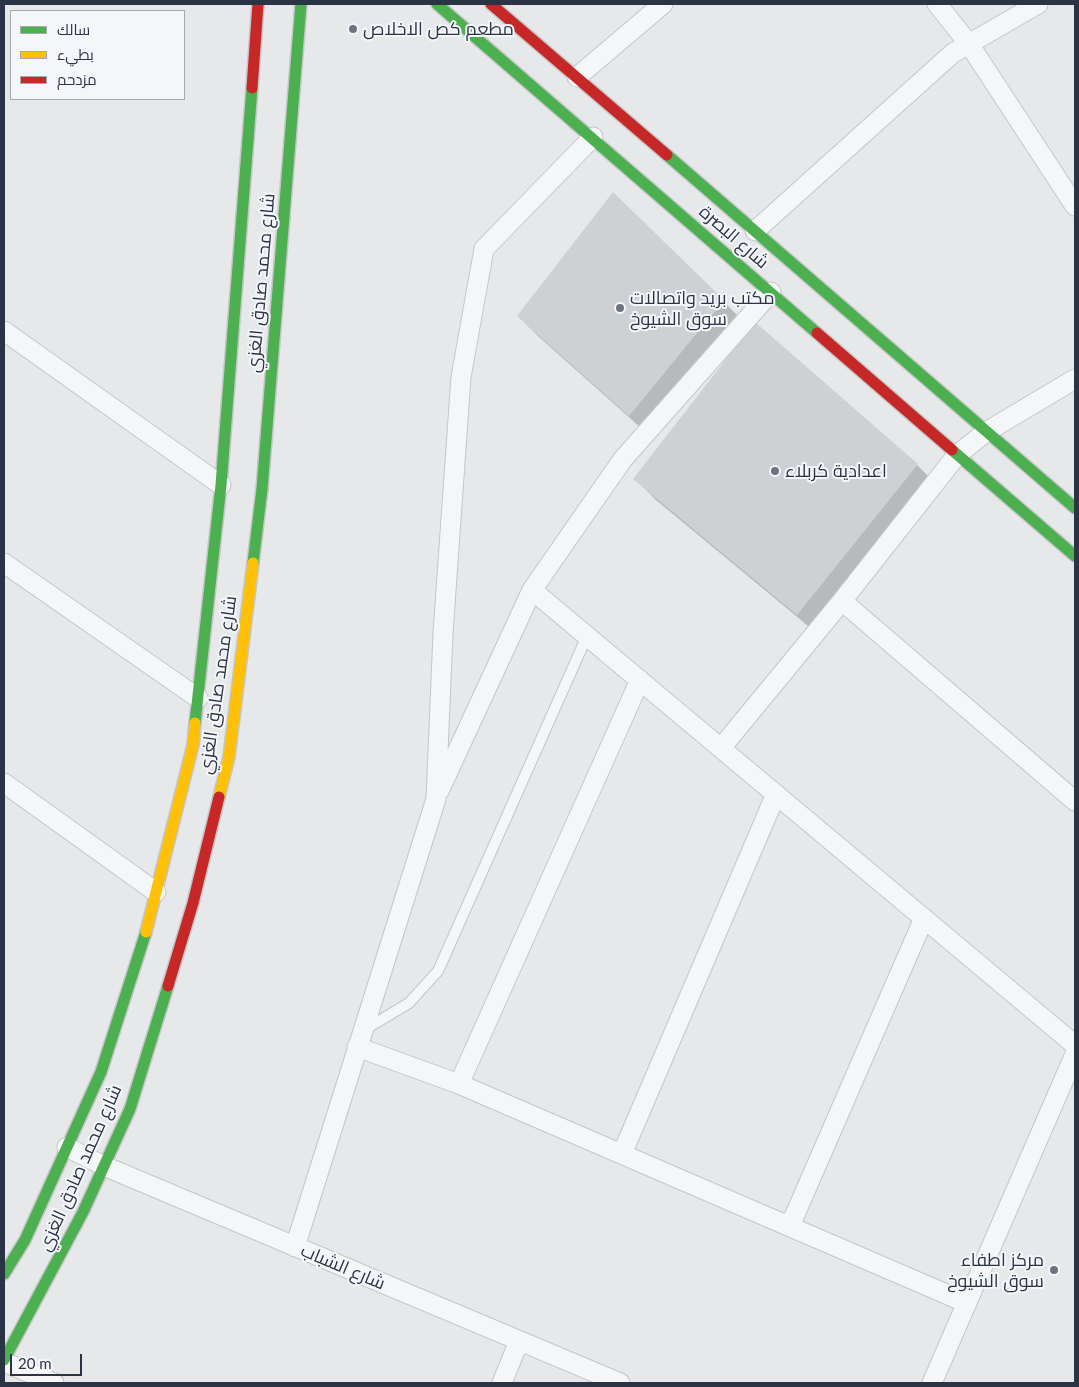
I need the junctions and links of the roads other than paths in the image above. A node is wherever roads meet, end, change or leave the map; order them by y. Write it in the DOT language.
graph roads {
  1 [pos="258,4"];
  2 [pos="301,4"];
  3 [pos="437,4"];
  4 [pos="491,4"];
  5 [pos="663,4"];
  6 [pos="937,4"];
  7 [pos="1038,4"];
  8 [pos="969,44"];
  9 [pos="577,77"];
  10 [pos="593,137"];
  11 [pos="1075,206"];
  12 [pos="756,231"];
  13 [pos="771,292"];
  14 [pos="4,330"];
  15 [pos="1075,379"];
  16 [pos="986,432"];
  17 [pos="956,455"];
  18 [pos="221,485"];
  19 [pos="1075,508"];
  20 [pos="1075,556"];
  21 [pos="4,563"];
  22 [pos="532,590"];
  23 [pos="842,601"];
  24 [pos="587,636"];
  25 [pos="640,680"];
  26 [pos="198,698"];
  27 [pos="721,748"];
  28 [pos="4,783"];
  29 [pos="776,794"];
  30 [pos="436,799"];
  31 [pos="1075,801"];
  32 [pos="156,892"];
  33 [pos="924,918"];
  34 [pos="360,1039"];
  35 [pos="1075,1045"];
  36 [pos="1075,1054"];
  37 [pos="458,1084"];
  38 [pos="67,1147"];
  39 [pos="622,1154"];
  40 [pos="104,1166"];
  41 [pos="790,1226"];
  42 [pos="295,1247"];
  43 [pos="4,1274"];
  44 [pos="967,1303"];
  45 [pos="519,1341"];
  46 [pos="4,1361"];
  47 [pos="54,1383"];
  48 [pos="502,1383"];
  49 [pos="620,1383"];
  50 [pos="932,1383"];
  1 -- 18 [label="main road, شارع محمد صادق الغزي"];
  2 -- 40 [label="main road, شارع محمد صادق الغزي"];
  3 -- 10 [label="main road, شارع البصرة"];
  4 -- 9 [label="main road, شارع البصرة"];
  5 -- 9 [label="street"];
  6 -- 8 [label="street"];
  7 -- 8 [label="street"];
  8 -- 11 [label="street"];
  8 -- 12 [label="street"];
  9 -- 12 [label="main road, شارع البصرة"];
  10 -- 13 [label="main road, شارع البصرة"];
  10 -- 30 [label="street"];
  12 -- 16 [label="main road, شارع البصرة"];
  13 -- 17 [label="main road, شارع البصرة"];
  13 -- 22 [label="street"];
  14 -- 18 [label="street"];
  15 -- 16 [label="street"];
  16 -- 17 [label="street"];
  16 -- 19 [label="main road, شارع البصرة"];
  17 -- 20 [label="main road, شارع البصرة"];
  17 -- 23 [label="street"];
  18 -- 26 [label="main road, شارع محمد صادق الغزي"];
  21 -- 26 [label="street"];
  22 -- 24 [label="street"];
  22 -- 30 [label="street"];
  23 -- 27 [label="street"];
  23 -- 31 [label="street"];
  24 -- 25 [label="street"];
  24 -- 34 [label="lane"];
  25 -- 27 [label="street"];
  25 -- 37 [label="street"];
  26 -- 32 [label="main road, شارع محمد صادق الغزي"];
  27 -- 29 [label="street"];
  28 -- 32 [label="street"];
  29 -- 33 [label="street"];
  29 -- 39 [label="street"];
  30 -- 34 [label="street"];
  32 -- 38 [label="main road, شارع محمد صادق الغزي"];
  33 -- 35 [label="street"];
  33 -- 41 [label="street"];
  34 -- 37 [label="street"];
  34 -- 42 [label="street"];
  36 -- 44 [label="street"];
  37 -- 39 [label="street"];
  38 -- 40 [label="street, شارع الشباب"];
  38 -- 43 [label="main road, شارع محمد صادق الغزي"];
  39 -- 41 [label="street"];
  40 -- 42 [label="street, شارع الشباب"];
  40 -- 46 [label="main road, شارع محمد صادق الغزي"];
  41 -- 44 [label="street"];
  42 -- 45 [label="street, شارع الشباب"];
  44 -- 50 [label="street"];
  45 -- 48 [label="street"];
  45 -- 49 [label="street, شارع الشباب"];
  46 -- 47 [label="street"];
}
